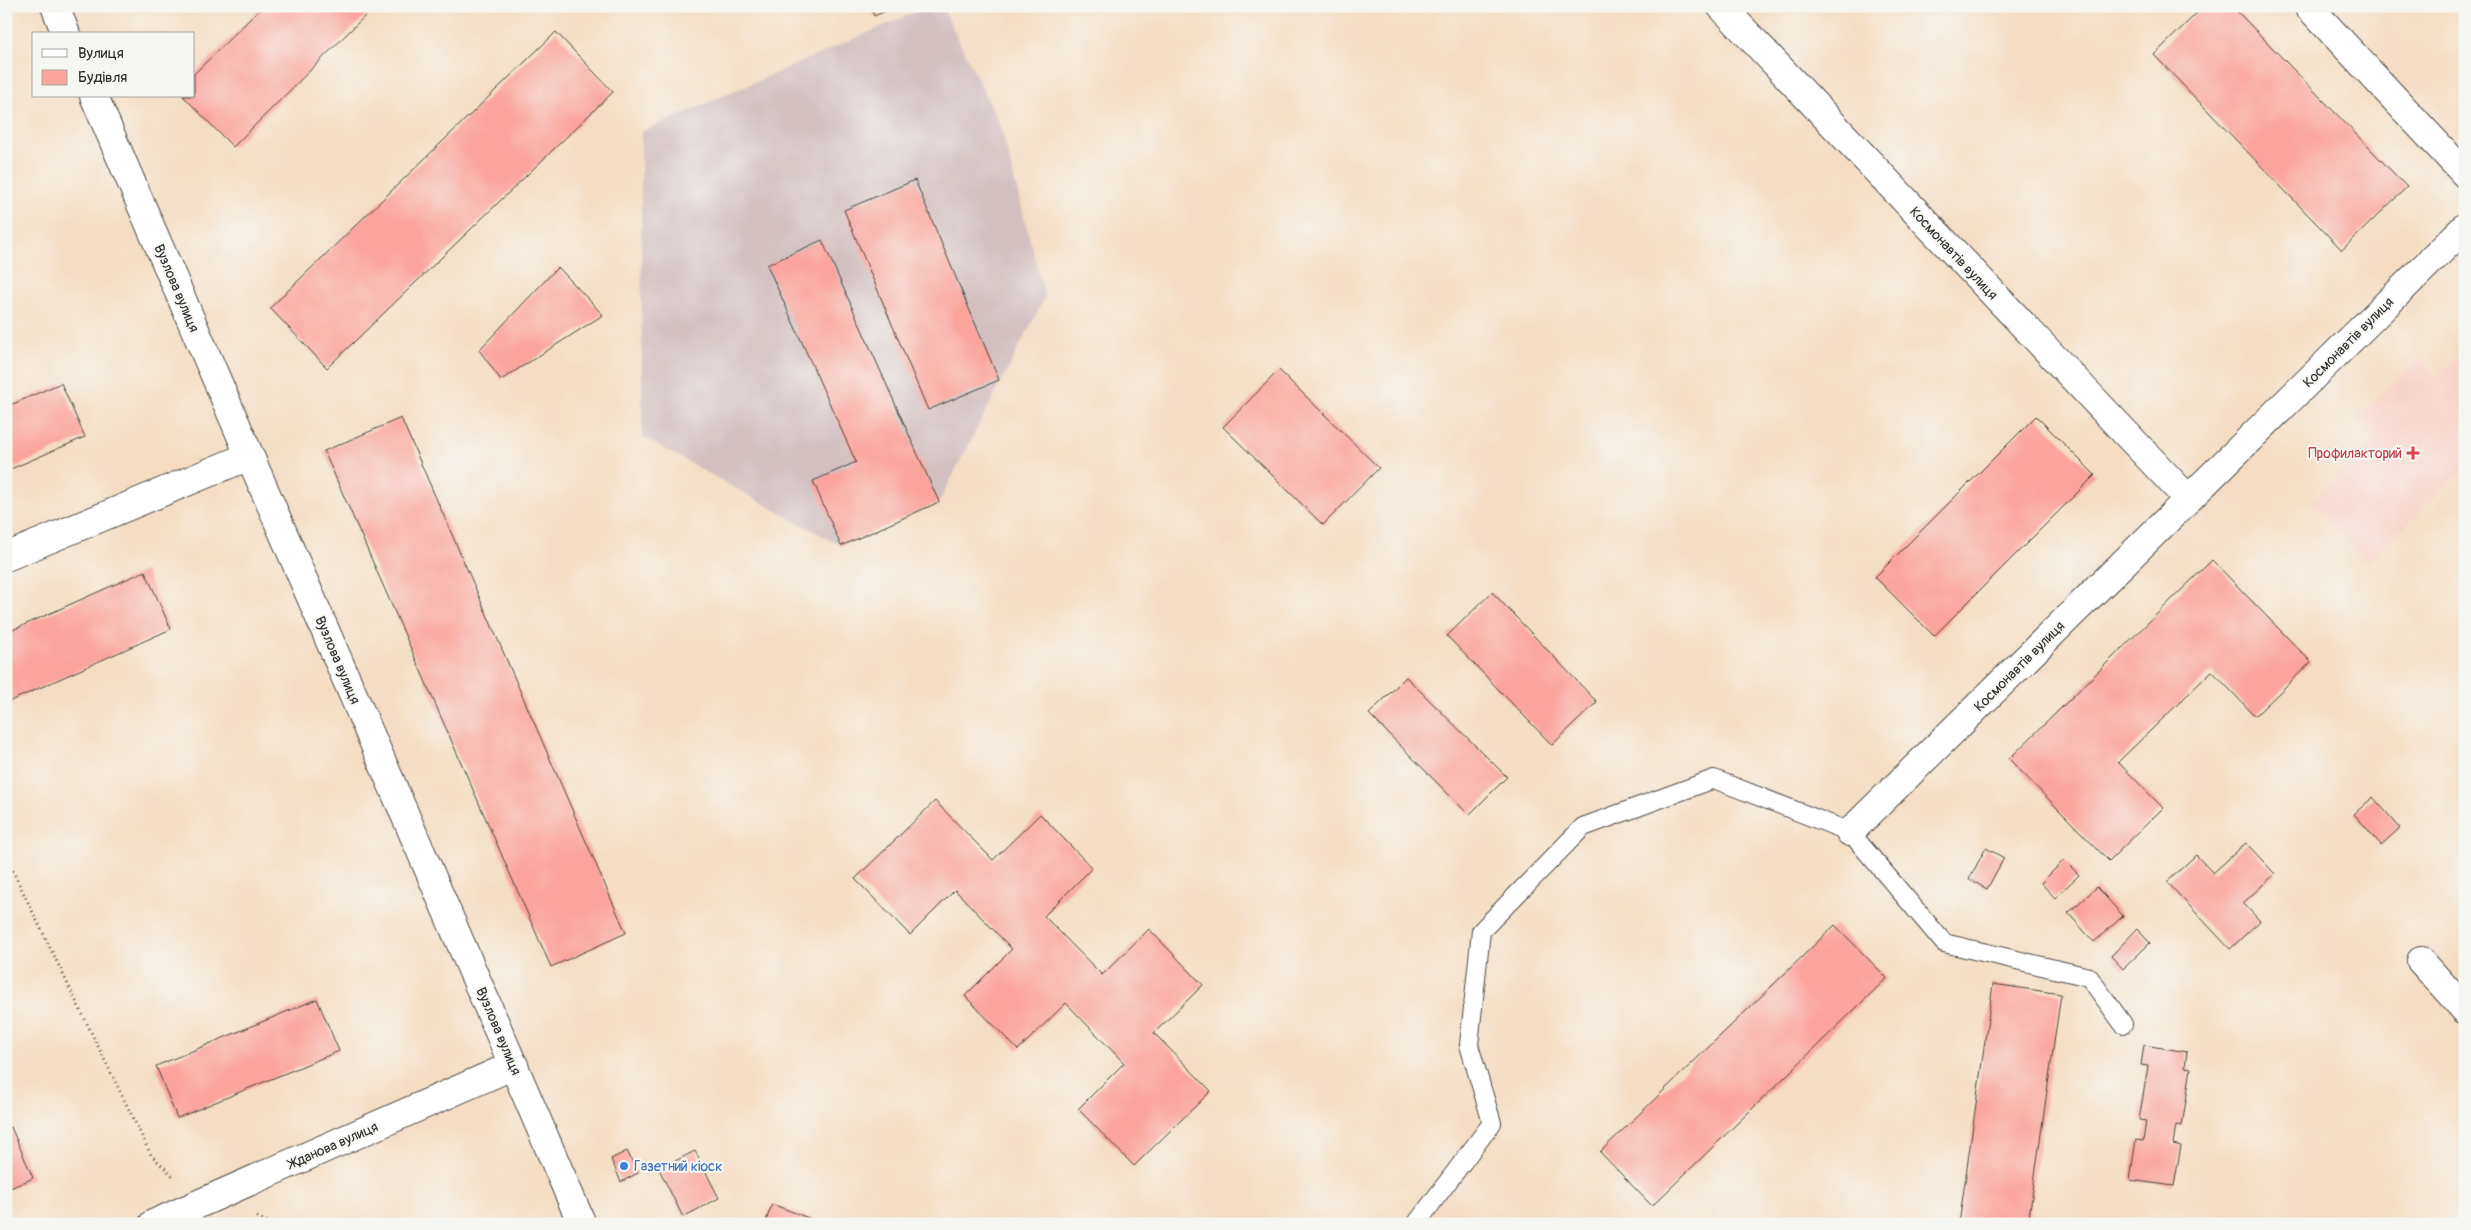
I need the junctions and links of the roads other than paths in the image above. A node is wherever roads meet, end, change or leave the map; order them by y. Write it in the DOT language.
graph roads {
  1 [pos="54,6"];
  2 [pos="1721,6"];
  3 [pos="2308,6"];
  4 [pos="65,32"];
  5 [pos="95,98"];
  6 [pos="2465,174"];
  7 [pos="2465,227"];
  8 [pos="249,456"];
  9 [pos="2188,499"];
  10 [pos="6,557"];
  11 [pos="1850,832"];
  12 [pos="2421,961"];
  13 [pos="2465,1010"];
  14 [pos="2124,1024"];
  15 [pos="514,1065"];
  16 [pos="153,1224"];
  17 [pos="582,1224"];
  18 [pos="1416,1224"];
  1 -- 4 [label="street"];
  2 -- 9 [label="street, Космонавтів вулиця"];
  3 -- 6 [label="street"];
  5 -- 8 [label="street, Вузлова вулиця"];
  7 -- 9 [label="street, Космонавтів вулиця"];
  8 -- 10 [label="street"];
  8 -- 15 [label="street, Вузлова вулиця"];
  9 -- 11 [label="street, Космонавтів вулиця"];
  11 -- 14 [label="lane"];
  11 -- 18 [label="lane"];
  12 -- 13 [label="street"];
  15 -- 16 [label="street, Жданова вулиця"];
  15 -- 17 [label="street, Вузлова вулиця"];
}
